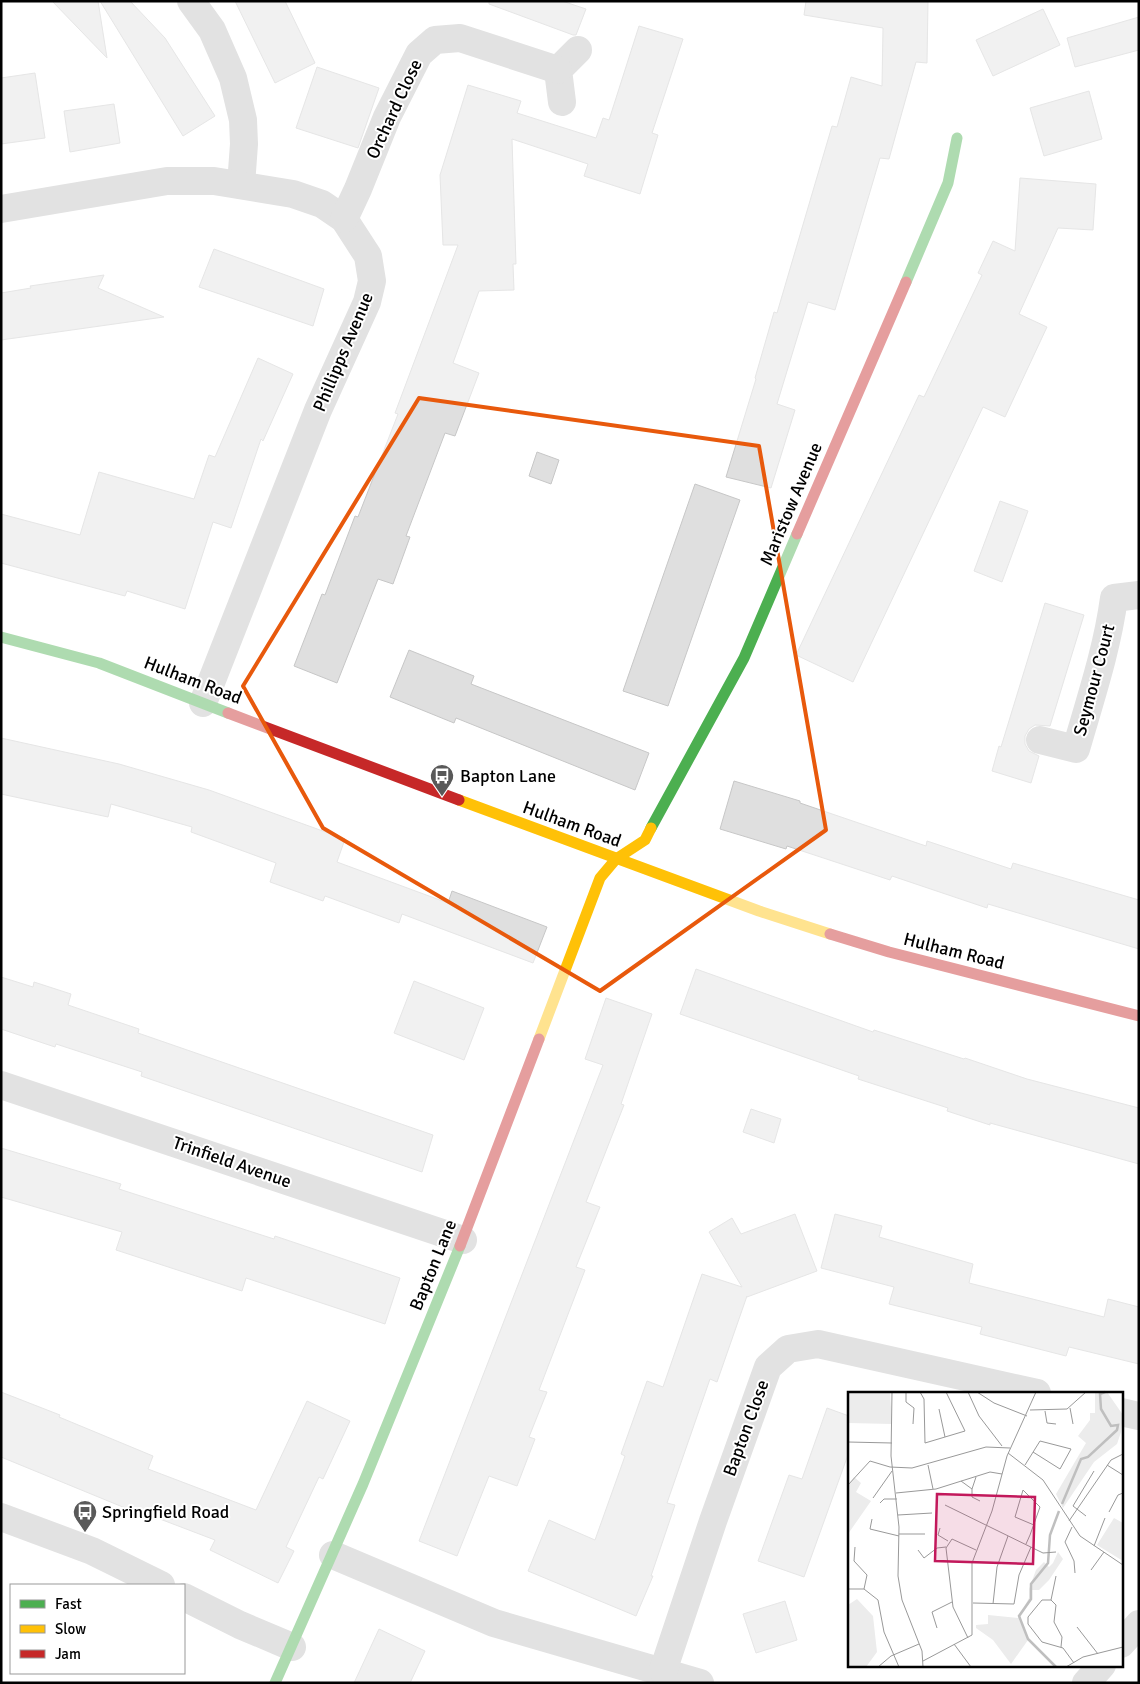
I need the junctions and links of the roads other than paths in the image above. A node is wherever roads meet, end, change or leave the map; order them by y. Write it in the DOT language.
graph roads {
  1 [pos="191,1"];
  2 [pos="578,50"];
  3 [pos="558,70"];
  4 [pos="562,102"];
  5 [pos="957,138"];
  6 [pos="241,185"];
  7 [pos="1,209"];
  8 [pos="344,219"];
  9 [pos="1139,595"];
  10 [pos="1,637"];
  11 [pos="203,703"];
  12 [pos="1040,740"];
  13 [pos="616,859"];
  14 [pos="1139,1016"];
  15 [pos="1,1085"];
  16 [pos="463,1240"];
  17 [pos="1033,1392"];
  18 [pos="1122,1412"];
  19 [pos="1139,1416"];
  20 [pos="1,1517"];
  21 [pos="333,1555"];
  22 [pos="159,1584"];
  23 [pos="185,1597"];
  24 [pos="1139,1624"];
  25 [pos="1122,1643"];
  26 [pos="292,1647"];
  27 [pos="1101,1666"];
  28 [pos="664,1671"];
  29 [pos="275,1683"];
  30 [pos="700,1683"];
  31 [pos="1086,1683"];
  1 -- 6 [label="street"];
  2 -- 3 [label="street"];
  3 -- 4 [label="street"];
  3 -- 8 [label="street, Orchard Close"];
  5 -- 13 [label="street, Maristow Avenue"];
  6 -- 7 [label="street, Phillipps Avenue"];
  6 -- 8 [label="street, Phillipps Avenue"];
  8 -- 11 [label="street, Phillipps Avenue"];
  9 -- 12 [label="street, Seymour Court"];
  10 -- 11 [label="street, Hulham Road"];
  11 -- 13 [label="street, Hulham Road"];
  13 -- 14 [label="street, Hulham Road"];
  13 -- 16 [label="street, Bapton Lane"];
  15 -- 16 [label="street, Trinfield Avenue"];
  16 -- 21 [label="street, Bapton Lane"];
  17 -- 28 [label="street, Bapton Close"];
  18 -- 19 [label="street"];
  20 -- 22 [label="street"];
  21 -- 26 [label="street, Bapton Lane"];
  21 -- 28 [label="street"];
  23 -- 26 [label="street"];
  24 -- 25 [label="street"];
  26 -- 29 [label="street, Bapton Lane"];
  27 -- 31 [label="street"];
  28 -- 30 [label="street"];
}
